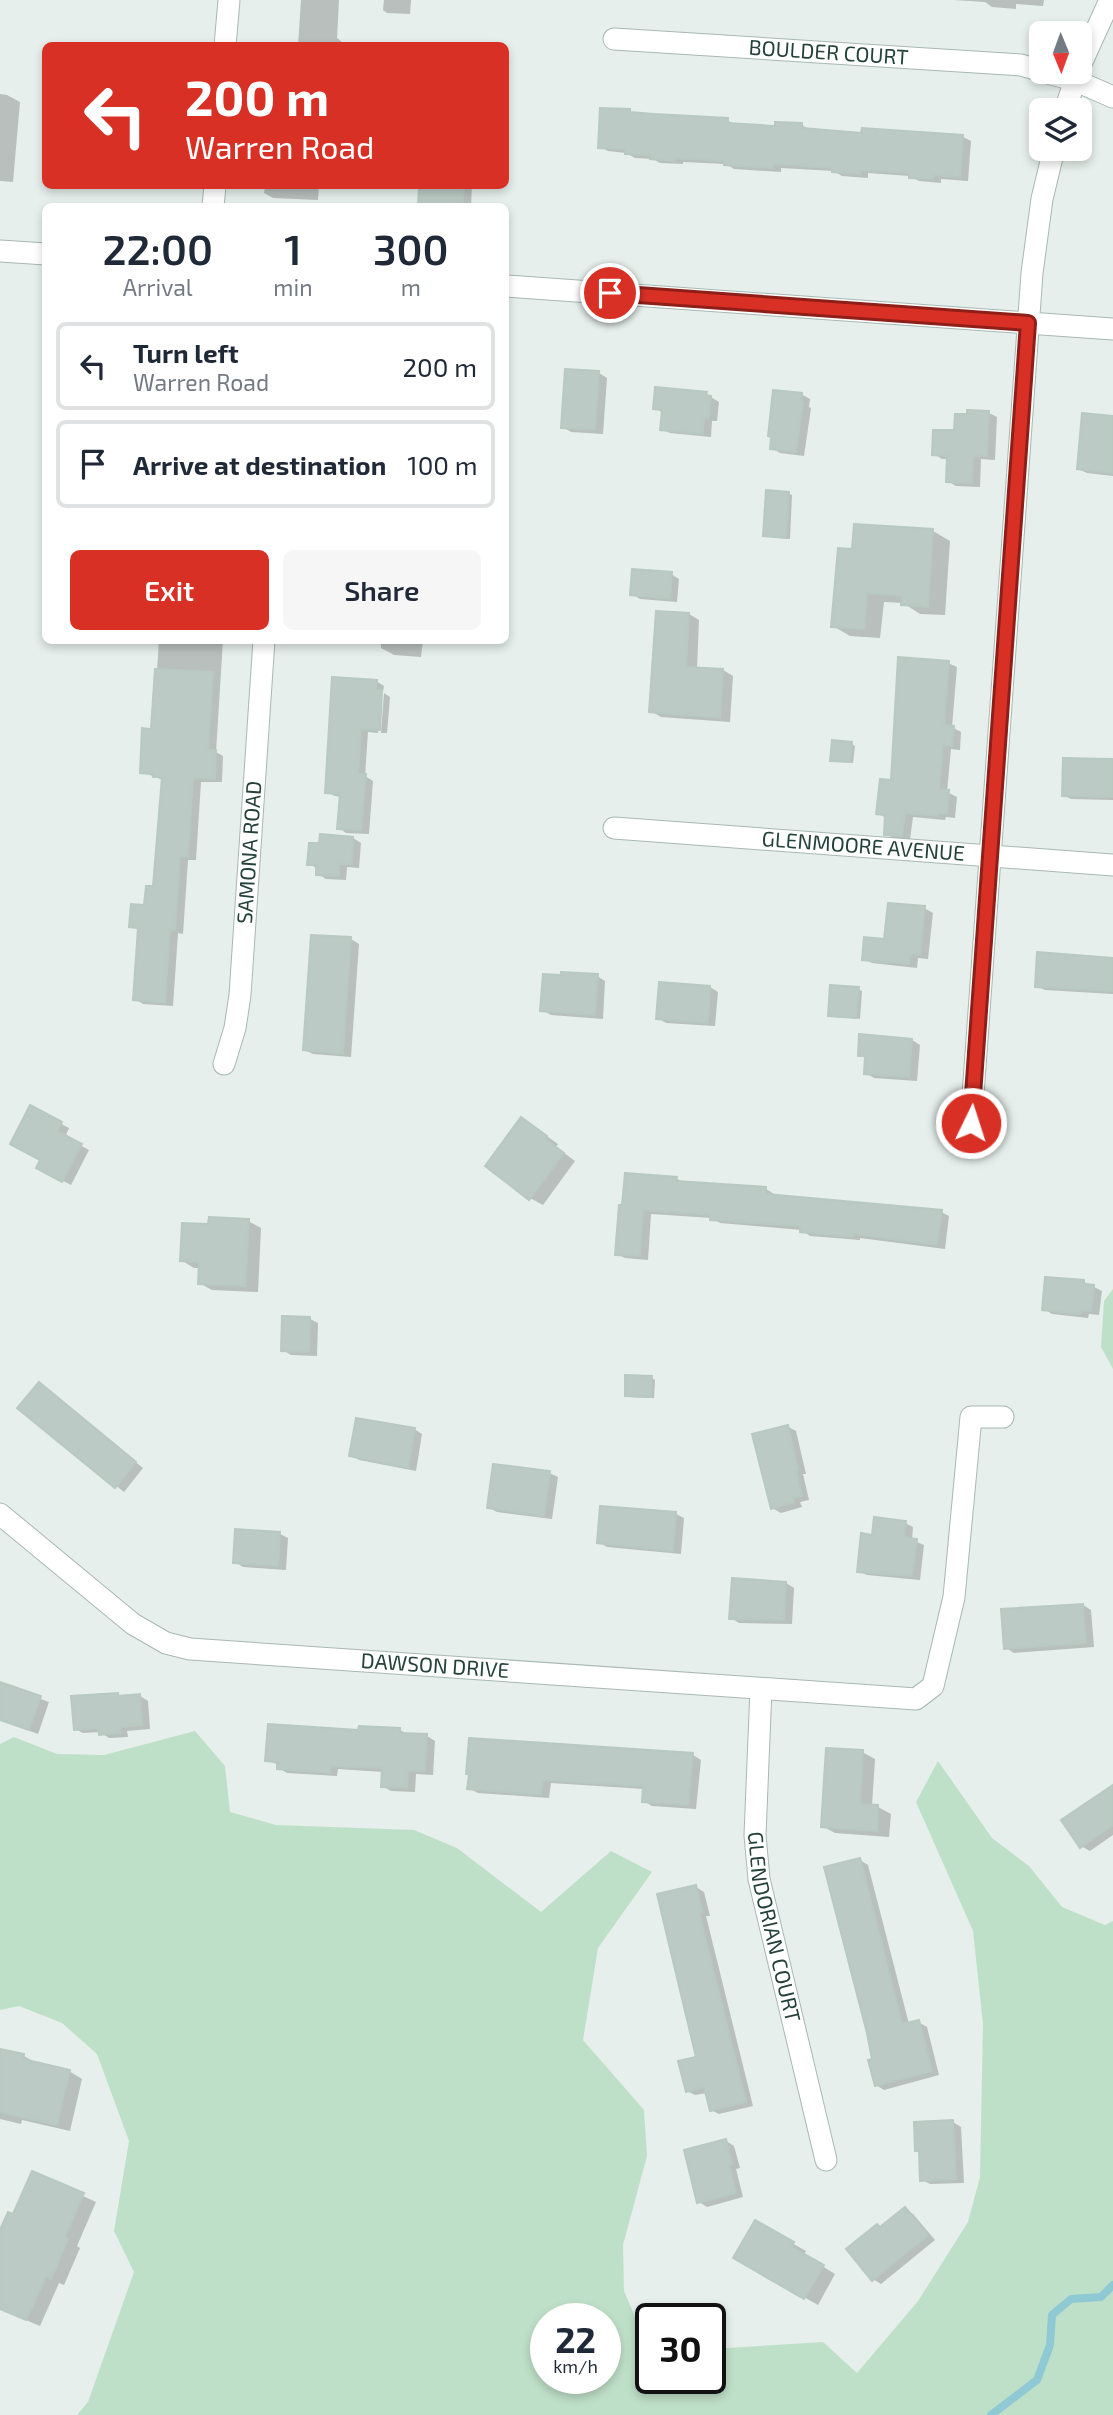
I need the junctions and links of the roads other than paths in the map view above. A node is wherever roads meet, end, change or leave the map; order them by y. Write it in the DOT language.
graph roads {
  1 [pos="229,0"];
  2 [pos="1110,0"];
  3 [pos="614,39"];
  4 [pos="1092,40"];
  5 [pos="225,42"];
  6 [pos="1029,67"];
  7 [pos="1092,83"];
  8 [pos="1113,97"];
  9 [pos="1051,161"];
  10 [pos="0,251"];
  11 [pos="42,254"];
  12 [pos="509,286"];
  13 [pos="1028,323"];
  14 [pos="1113,329"];
  15 [pos="264,644"];
  16 [pos="614,828"];
  17 [pos="990,856"];
  18 [pos="1113,865"];
  19 [pos="224,1064"];
  20 [pos="971,1123"];
  21 [pos="1003,1417"];
  22 [pos="0,1514"];
  23 [pos="761,1689"];
  24 [pos="826,2160"];
  1 -- 5 [label="street"];
  2 -- 4 [label="street"];
  3 -- 6 [label="street, BOULDER COURT"];
  7 -- 8 [label="street, BOULDER COURT"];
  9 -- 13 [label="street"];
  10 -- 11 [label="street"];
  12 -- 13 [label="street"];
  13 -- 14 [label="street"];
  13 -- 17 [label="street"];
  15 -- 19 [label="street, SAMONA ROAD"];
  16 -- 17 [label="street, GLENMOORE AVENUE"];
  17 -- 18 [label="street, GLENMOORE AVENUE"];
  17 -- 20 [label="street"];
  21 -- 23 [label="street, DAWSON DRIVE"];
  22 -- 23 [label="street, DAWSON DRIVE"];
  23 -- 24 [label="street, GLENDORIAN COURT"];
}
